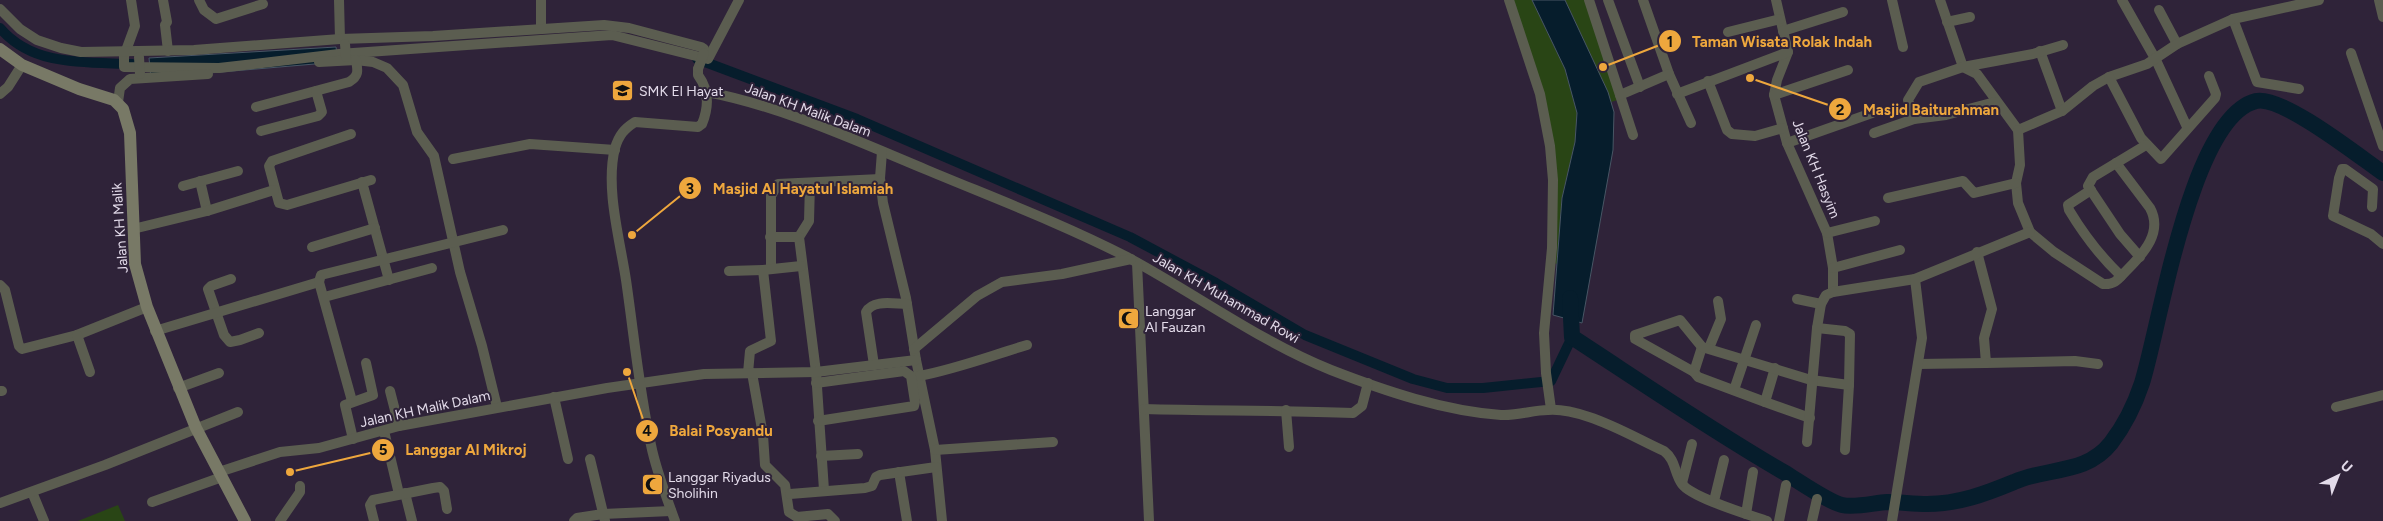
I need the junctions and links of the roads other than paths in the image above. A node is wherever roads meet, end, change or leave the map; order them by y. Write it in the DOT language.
graph roads {
  1 [pos="131,0"];
  2 [pos="163,0"];
  3 [pos="199,0"];
  4 [pos="339,0"];
  5 [pos="541,0"];
  6 [pos="739,0"];
  7 [pos="1509,0"];
  8 [pos="1589,0"];
  9 [pos="1608,0"];
  10 [pos="1643,0"];
  11 [pos="1776,0"];
  12 [pos="1892,0"];
  13 [pos="1940,0"];
  14 [pos="2122,0"];
  15 [pos="2319,0"];
  16 [pos="2379,0"];
  17 [pos="263,4"];
  18 [pos="0,9"];
  19 [pos="2160,10"];
  20 [pos="1843,12"];
  21 [pos="2383,15"];
  22 [pos="1970,17"];
  23 [pos="1780,19"];
  24 [pos="2233,20"];
  25 [pos="1947,22"];
  26 [pos="541,28"];
  27 [pos="1783,31"];
  28 [pos="1728,32"];
  29 [pos="343,41"];
  30 [pos="2177,44"];
  31 [pos="2063,45"];
  32 [pos="1903,47"];
  33 [pos="0,49"];
  34 [pos="168,51"];
  35 [pos="2040,51"];
  36 [pos="1788,52"];
  37 [pos="2351,53"];
  38 [pos="139,55"];
  39 [pos="349,59"];
  40 [pos="2156,60"];
  41 [pos="22,65"];
  42 [pos="1963,68"];
  43 [pos="1848,70"];
  44 [pos="1669,74"];
  45 [pos="140,76"];
  46 [pos="2208,76"];
  47 [pos="2110,77"];
  48 [pos="1708,81"];
  49 [pos="1640,86"];
  50 [pos="2299,89"];
  51 [pos="316,91"];
  52 [pos="707,92"];
  53 [pos="0,94"];
  54 [pos="1677,94"];
  55 [pos="1620,95"];
  56 [pos="1774,95"];
  57 [pos="118,102"];
  58 [pos="1995,102"];
  59 [pos="256,107"];
  60 [pos="2062,111"];
  61 [pos="1872,113"];
  62 [pos="1914,119"];
  63 [pos="1691,123"];
  64 [pos="2187,127"];
  65 [pos="1783,128"];
  66 [pos="2018,130"];
  67 [pos="261,131"];
  68 [pos="1874,133"];
  69 [pos="351,134"];
  70 [pos="1633,135"];
  71 [pos="1787,143"];
  72 [pos="2146,145"];
  73 [pos="2383,146"];
  74 [pos="615,150"];
  75 [pos="882,152"];
  76 [pos="453,159"];
  77 [pos="2116,163"];
  78 [pos="238,171"];
  79 [pos="880,179"];
  80 [pos="200,181"];
  81 [pos="810,182"];
  82 [pos="2016,183"];
  83 [pos="183,186"];
  84 [pos="274,190"];
  85 [pos="2091,190"];
  86 [pos="1888,198"];
  87 [pos="2372,207"];
  88 [pos="207,211"];
  89 [pos="1875,221"];
  90 [pos="375,228"];
  91 [pos="133,229"];
  92 [pos="503,230"];
  93 [pos="2030,232"];
  94 [pos="1827,233"];
  95 [pos="770,237"];
  96 [pos="799,237"];
  97 [pos="454,241"];
  98 [pos="2383,244"];
  99 [pos="312,247"];
  100 [pos="1900,250"];
  101 [pos="1977,252"];
  102 [pos="2140,257"];
  103 [pos="383,258"];
  104 [pos="1134,261"];
  105 [pos="801,266"];
  106 [pos="432,268"];
  107 [pos="1833,268"];
  108 [pos="767,270"];
  109 [pos="729,271"];
  110 [pos="2121,276"];
  111 [pos="230,279"];
  112 [pos="1915,279"];
  113 [pos="389,280"];
  114 [pos="318,282"];
  115 [pos="0,285"];
  116 [pos="1834,292"];
  117 [pos="328,296"];
  118 [pos="1797,299"];
  119 [pos="1718,301"];
  120 [pos="907,304"];
  121 [pos="1821,304"];
  122 [pos="147,307"];
  123 [pos="218,314"];
  124 [pos="1756,325"];
  125 [pos="1817,328"];
  126 [pos="155,331"];
  127 [pos="259,333"];
  128 [pos="77,335"];
  129 [pos="1027,345"];
  130 [pos="1706,347"];
  131 [pos="915,354"];
  132 [pos="1745,360"];
  133 [pos="366,363"];
  134 [pos="1986,363"];
  135 [pos="1918,364"];
  136 [pos="2098,364"];
  137 [pos="874,365"];
  138 [pos="1775,368"];
  139 [pos="90,372"];
  140 [pos="1694,372"];
  141 [pos="220,373"];
  142 [pos="750,373"];
  143 [pos="919,376"];
  144 [pos="816,378"];
  145 [pos="1811,380"];
  146 [pos="639,383"];
  147 [pos="1368,383"];
  148 [pos="1849,385"];
  149 [pos="178,388"];
  150 [pos="1734,390"];
  151 [pos="390,391"];
  152 [pos="2383,395"];
  153 [pos="554,397"];
  154 [pos="352,401"];
  155 [pos="1765,402"];
  156 [pos="2336,407"];
  157 [pos="497,408"];
  158 [pos="1144,409"];
  159 [pos="1551,409"];
  160 [pos="1286,410"];
  161 [pos="238,412"];
  162 [pos="1810,418"];
  163 [pos="818,421"];
  164 [pos="399,426"];
  165 [pos="196,428"];
  166 [pos="384,431"];
  167 [pos="352,439"];
  168 [pos="1053,442"];
  169 [pos="1807,442"];
  170 [pos="1692,444"];
  171 [pos="1289,447"];
  172 [pos="934,450"];
  173 [pos="1845,450"];
  174 [pos="858,454"];
  175 [pos="821,456"];
  176 [pos="568,459"];
  177 [pos="590,459"];
  178 [pos="1724,460"];
  179 [pos="936,467"];
  180 [pos="899,472"];
  181 [pos="1753,472"];
  182 [pos="220,475"];
  183 [pos="1682,483"];
  184 [pos="1786,485"];
  185 [pos="300,486"];
  186 [pos="824,490"];
  187 [pos="32,492"];
  188 [pos="402,494"];
  189 [pos="790,494"];
  190 [pos="1817,499"];
  191 [pos="1714,501"];
  192 [pos="152,502"];
  193 [pos="0,503"];
  194 [pos="447,509"];
  195 [pos="671,511"];
  196 [pos="1740,515"];
  197 [pos="604,517"];
  198 [pos="1893,518"];
  199 [pos="44,521"];
  200 [pos="245,521"];
  201 [pos="280,521"];
  202 [pos="374,521"];
  203 [pos="412,521"];
  204 [pos="574,521"];
  205 [pos="675,521"];
  206 [pos="835,521"];
  207 [pos="907,521"];
  208 [pos="942,521"];
  209 [pos="1149,521"];
  210 [pos="1767,521"];
  211 [pos="1779,521"];
  212 [pos="1812,521"];
  1 -- 6 [label="street"];
  2 -- 34 [label="street"];
  3 -- 17 [label="street"];
  4 -- 29 [label="street"];
  5 -- 26 [label="street"];
  7 -- 159 [label="street"];
  8 -- 55 [label="street"];
  9 -- 49 [label="street"];
  10 -- 44 [label="street"];
  11 -- 23 [label="street"];
  12 -- 32 [label="street"];
  13 -- 25 [label="street"];
  14 -- 40 [label="street"];
  15 -- 24 [label="street"];
  16 -- 21 [label="street"];
  18 -- 38 [label="street"];
  19 -- 30 [label="street"];
  20 -- 27 [label="street"];
  22 -- 25 [label="street"];
  23 -- 27 [label="street"];
  23 -- 28 [label="street"];
  24 -- 30 [label="street"];
  24 -- 50 [label="street"];
  25 -- 42 [label="street"];
  26 -- 29 [label="street"];
  26 -- 52 [label="street, bridge"];
  27 -- 36 [label="street"];
  29 -- 34 [label="street"];
  29 -- 39 [label="street, bridge"];
  30 -- 40 [label="street"];
  31 -- 35 [label="street"];
  33 -- 41 [label="street"];
  34 -- 38 [label="street"];
  35 -- 42 [label="street"];
  35 -- 60 [label="street"];
  36 -- 48 [label="street"];
  36 -- 56 [label="street"];
  37 -- 73 [label="street"];
  38 -- 45 [label="street, bridge"];
  39 -- 45 [label="street"];
  39 -- 51 [label="street"];
  39 -- 97 [label="street"];
  40 -- 47 [label="street"];
  40 -- 64 [label="street"];
  41 -- 53 [label="street"];
  41 -- 57 [label="street"];
  42 -- 58 [label="street"];
  42 -- 62 [label="street"];
  43 -- 56 [label="street"];
  44 -- 49 [label="street"];
  44 -- 54 [label="street"];
  45 -- 57 [label="street"];
  46 -- 64 [label="street"];
  47 -- 60 [label="street"];
  47 -- 72 [label="street"];
  48 -- 54 [label="street"];
  48 -- 65 [label="street"];
  49 -- 55 [label="street"];
  51 -- 59 [label="street"];
  51 -- 67 [label="street"];
  52 -- 74 [label="street"];
  52 -- 75 [label="street, Jalan KH Malik Dalam"];
  54 -- 63 [label="street"];
  55 -- 70 [label="street"];
  56 -- 65 [label="street, Jalan KH Hasyim"];
  57 -- 91 [label="street, Jalan KH Malik"];
  58 -- 62 [label="street"];
  58 -- 66 [label="street"];
  60 -- 66 [label="street"];
  61 -- 71 [label="street"];
  62 -- 68 [label="street"];
  64 -- 72 [label="street"];
  65 -- 71 [label="street, Jalan KH Hasyim"];
  66 -- 82 [label="street"];
  69 -- 84 [label="street"];
  71 -- 94 [label="street, Jalan KH Hasyim"];
  72 -- 77 [label="street"];
  74 -- 76 [label="street"];
  74 -- 146 [label="street"];
  75 -- 79 [label="street, Jalan KH Malik Dalam"];
  75 -- 104 [label="street, Jalan KH Malik Dalam"];
  77 -- 85 [label="street"];
  77 -- 102 [label="street"];
  78 -- 80 [label="street"];
  79 -- 81 [label="street"];
  79 -- 120 [label="street, Jalan KH Malik Dalam"];
  80 -- 83 [label="street"];
  80 -- 88 [label="street"];
  81 -- 95 [label="street"];
  81 -- 96 [label="street"];
  82 -- 86 [label="street"];
  82 -- 93 [label="street"];
  84 -- 88 [label="street"];
  84 -- 90 [label="street"];
  85 -- 102 [label="street"];
  85 -- 110 [label="street"];
  87 -- 98 [label="street"];
  88 -- 91 [label="street"];
  89 -- 94 [label="street"];
  90 -- 99 [label="street"];
  90 -- 103 [label="street"];
  91 -- 122 [label="street, Jalan KH Malik"];
  92 -- 97 [label="street"];
  93 -- 101 [label="street"];
  93 -- 110 [label="street"];
  94 -- 107 [label="street, Jalan KH Hasyim"];
  95 -- 96 [label="street"];
  95 -- 108 [label="street"];
  96 -- 105 [label="street"];
  97 -- 103 [label="street"];
  97 -- 157 [label="street"];
  100 -- 107 [label="street"];
  101 -- 112 [label="street"];
  101 -- 134 [label="street"];
  102 -- 110 [label="street"];
  103 -- 113 [label="street"];
  103 -- 114 [label="street"];
  104 -- 131 [label="street"];
  104 -- 147 [label="street, Jalan KH Muhammad Rowi"];
  104 -- 158 [label="street, Jalan KH Muhammad Rowi"];
  105 -- 108 [label="street"];
  105 -- 144 [label="street"];
  106 -- 113 [label="street"];
  107 -- 116 [label="street, Jalan KH Hasyim"];
  108 -- 109 [label="street"];
  108 -- 142 [label="street"];
  111 -- 123 [label="street"];
  112 -- 116 [label="street"];
  112 -- 135 [label="street"];
  113 -- 117 [label="street"];
  114 -- 123 [label="street"];
  114 -- 154 [label="street"];
  115 -- 128 [label="street"];
  116 -- 121 [label="street"];
  118 -- 121 [label="street"];
  119 -- 130 [label="street"];
  120 -- 131 [label="street, Jalan KH Malik Dalam"];
  120 -- 137 [label="street"];
  121 -- 125 [label="street"];
  122 -- 126 [label="street, Jalan KH Malik"];
  122 -- 128 [label="street"];
  123 -- 126 [label="street"];
  123 -- 127 [label="street"];
  124 -- 132 [label="street"];
  125 -- 145 [label="street"];
  125 -- 148 [label="street"];
  126 -- 149 [label="street, Jalan KH Malik"];
  128 -- 139 [label="street"];
  129 -- 143 [label="street"];
  130 -- 132 [label="street"];
  130 -- 140 [label="street"];
  130 -- 140 [label="street"];
  131 -- 137 [label="street, Jalan KH Malik Dalam"];
  131 -- 143 [label="street"];
  132 -- 138 [label="street"];
  132 -- 150 [label="street"];
  133 -- 154 [label="street"];
  134 -- 135 [label="street"];
  134 -- 136 [label="street"];
  135 -- 198 [label="street"];
  137 -- 144 [label="street, Jalan KH Malik Dalam"];
  138 -- 145 [label="street"];
  138 -- 155 [label="street"];
  140 -- 150 [label="street"];
  141 -- 149 [label="street"];
  142 -- 144 [label="street, Jalan KH Malik Dalam"];
  142 -- 146 [label="street, Jalan KH Malik Dalam"];
  142 -- 206 [label="street"];
  143 -- 172 [label="street"];
  144 -- 163 [label="street"];
  144 -- 163 [label="street"];
  145 -- 148 [label="street"];
  145 -- 162 [label="street"];
  146 -- 153 [label="street, Jalan KH Malik Dalam"];
  146 -- 195 [label="street"];
  147 -- 159 [label="street, Jalan KH Muhammad Rowi"];
  147 -- 160 [label="street"];
  148 -- 173 [label="street"];
  149 -- 165 [label="street, Jalan KH Malik"];
  150 -- 155 [label="street"];
  151 -- 164 [label="street"];
  152 -- 156 [label="street"];
  153 -- 157 [label="street, Jalan KH Malik Dalam"];
  153 -- 176 [label="street"];
  154 -- 167 [label="street"];
  155 -- 162 [label="street"];
  157 -- 164 [label="street, Jalan KH Malik Dalam"];
  158 -- 160 [label="street"];
  158 -- 209 [label="street, Jalan KH Muhammad Rowi"];
  159 -- 183 [label="street, Jalan KH Muhammad Rowi"];
  160 -- 171 [label="street"];
  161 -- 165 [label="street"];
  162 -- 169 [label="street"];
  163 -- 175 [label="street"];
  164 -- 166 [label="street, Jalan KH Malik Dalam"];
  165 -- 182 [label="street, Jalan KH Malik"];
  165 -- 187 [label="street"];
  166 -- 167 [label="street, Jalan KH Malik Dalam"];
  166 -- 188 [label="street"];
  167 -- 182 [label="street, Jalan KH Malik Dalam"];
  168 -- 172 [label="street"];
  170 -- 183 [label="street"];
  172 -- 179 [label="street"];
  174 -- 175 [label="street"];
  175 -- 186 [label="street"];
  177 -- 197 [label="street"];
  178 -- 191 [label="street"];
  179 -- 180 [label="street"];
  179 -- 208 [label="street"];
  180 -- 186 [label="street"];
  180 -- 207 [label="street"];
  181 -- 196 [label="street"];
  182 -- 192 [label="street, Jalan KH Malik Dalam"];
  182 -- 200 [label="street, Jalan KH Malik"];
  183 -- 191 [label="street"];
  184 -- 211 [label="street"];
  185 -- 201 [label="street"];
  186 -- 189 [label="street"];
  187 -- 193 [label="street"];
  187 -- 199 [label="street"];
  188 -- 194 [label="street"];
  188 -- 202 [label="street"];
  188 -- 203 [label="street"];
  190 -- 212 [label="street"];
  191 -- 196 [label="street"];
  195 -- 197 [label="street"];
  195 -- 205 [label="street"];
  196 -- 210 [label="street"];
  197 -- 204 [label="street"];
}
